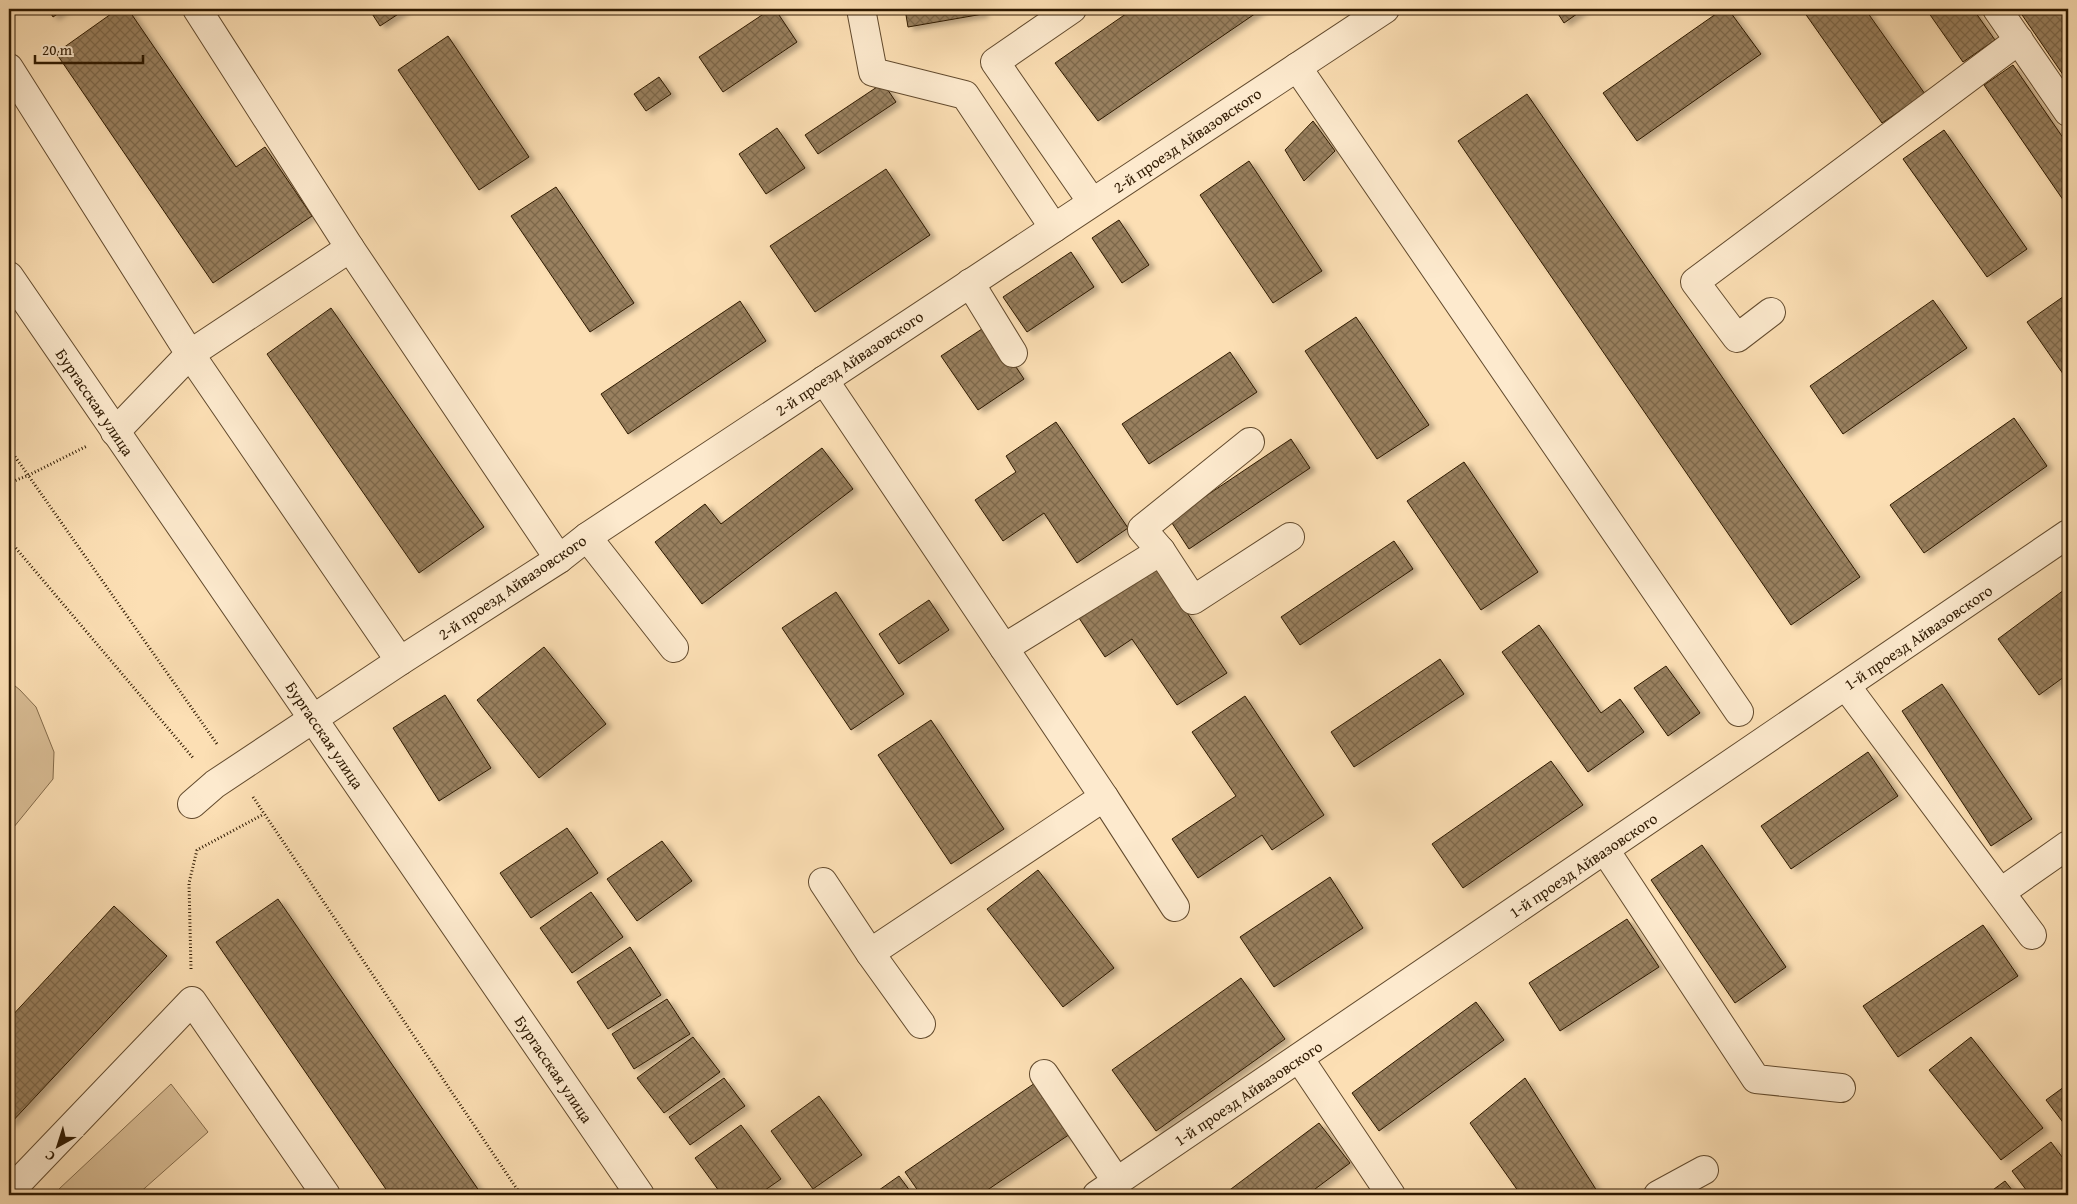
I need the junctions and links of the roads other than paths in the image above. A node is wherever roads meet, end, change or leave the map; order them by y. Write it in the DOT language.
graph roads {
  1 [pos="196,9"];
  2 [pos="861,9"];
  3 [pos="1072,9"];
  4 [pos="1384,9"];
  5 [pos="1997,9"];
  6 [pos="2019,40"];
  7 [pos="1297,67"];
  8 [pos="9,68"];
  9 [pos="2068,112"];
  10 [pos="1092,202"];
  11 [pos="1054,228"];
  12 [pos="350,248"];
  13 [pos="9,276"];
  14 [pos="970,283"];
  15 [pos="1771,312"];
  16 [pos="1013,353"];
  17 [pos="190,354"];
  18 [pos="824,380"];
  19 [pos="116,432"];
  20 [pos="1250,442"];
  21 [pos="2068,534"];
  22 [pos="587,537"];
  23 [pos="1290,537"];
  24 [pos="1160,552"];
  25 [pos="559,559"];
  26 [pos="674,648"];
  27 [pos="1004,648"];
  28 [pos="400,661"];
  29 [pos="1846,686"];
  30 [pos="1739,712"];
  31 [pos="314,719"];
  32 [pos="1104,797"];
  33 [pos="192,804"];
  34 [pos="2068,845"];
  35 [pos="1605,850"];
  36 [pos="823,882"];
  37 [pos="2001,892"];
  38 [pos="1175,907"];
  39 [pos="2032,935"];
  40 [pos="870,952"];
  41 [pos="920,1024"];
  42 [pos="1299,1058"];
  43 [pos="1044,1074"];
  44 [pos="1841,1088"];
  45 [pos="1704,1170"];
  46 [pos="1107,1189"];
  47 [pos="9,1192"];
  48 [pos="326,1195"];
  49 [pos="640,1195"];
  50 [pos="1391,1195"];
  51 [pos="1658,1195"];
  1 -- 12 [label="street"];
  2 -- 11 [label="street"];
  3 -- 10 [label="street"];
  4 -- 7 [label="street, 2-й проезд Айвазовского"];
  5 -- 6 [label="street"];
  6 -- 9 [label="street"];
  6 -- 15 [label="street"];
  7 -- 10 [label="street, 2-й проезд Айвазовского"];
  7 -- 30 [label="street"];
  8 -- 17 [label="street"];
  10 -- 11 [label="street, 2-й проезд Айвазовского"];
  11 -- 14 [label="street, 2-й проезд Айвазовского"];
  12 -- 17 [label="street"];
  12 -- 25 [label="street"];
  13 -- 19 [label="street, Бургасская улица"];
  14 -- 16 [label="street"];
  14 -- 18 [label="street, 2-й проезд Айвазовского"];
  17 -- 19 [label="street"];
  17 -- 28 [label="street"];
  18 -- 22 [label="street, 2-й проезд Айвазовского"];
  18 -- 27 [label="street"];
  19 -- 31 [label="street, Бургасская улица"];
  20 -- 24 [label="street"];
  21 -- 29 [label="street, 1-й проезд Айвазовского"];
  22 -- 25 [label="street, 2-й проезд Айвазовского"];
  22 -- 26 [label="street"];
  23 -- 24 [label="street"];
  24 -- 27 [label="street"];
  25 -- 28 [label="street, 2-й проезд Айвазовского"];
  27 -- 32 [label="street"];
  28 -- 31 [label="street, 2-й проезд Айвазовского"];
  29 -- 35 [label="street, 1-й проезд Айвазовского"];
  29 -- 37 [label="street"];
  31 -- 33 [label="street, 2-й проезд Айвазовского"];
  31 -- 49 [label="street, Бургасская улица"];
  32 -- 38 [label="street"];
  32 -- 40 [label="street"];
  34 -- 37 [label="street"];
  35 -- 42 [label="street, 1-й проезд Айвазовского"];
  35 -- 44 [label="street"];
  36 -- 40 [label="street"];
  37 -- 39 [label="street"];
  40 -- 41 [label="street"];
  42 -- 46 [label="street, 1-й проезд Айвазовского"];
  42 -- 50 [label="street"];
  43 -- 46 [label="street"];
  45 -- 51 [label="street"];
  47 -- 48 [label="street"];
}
